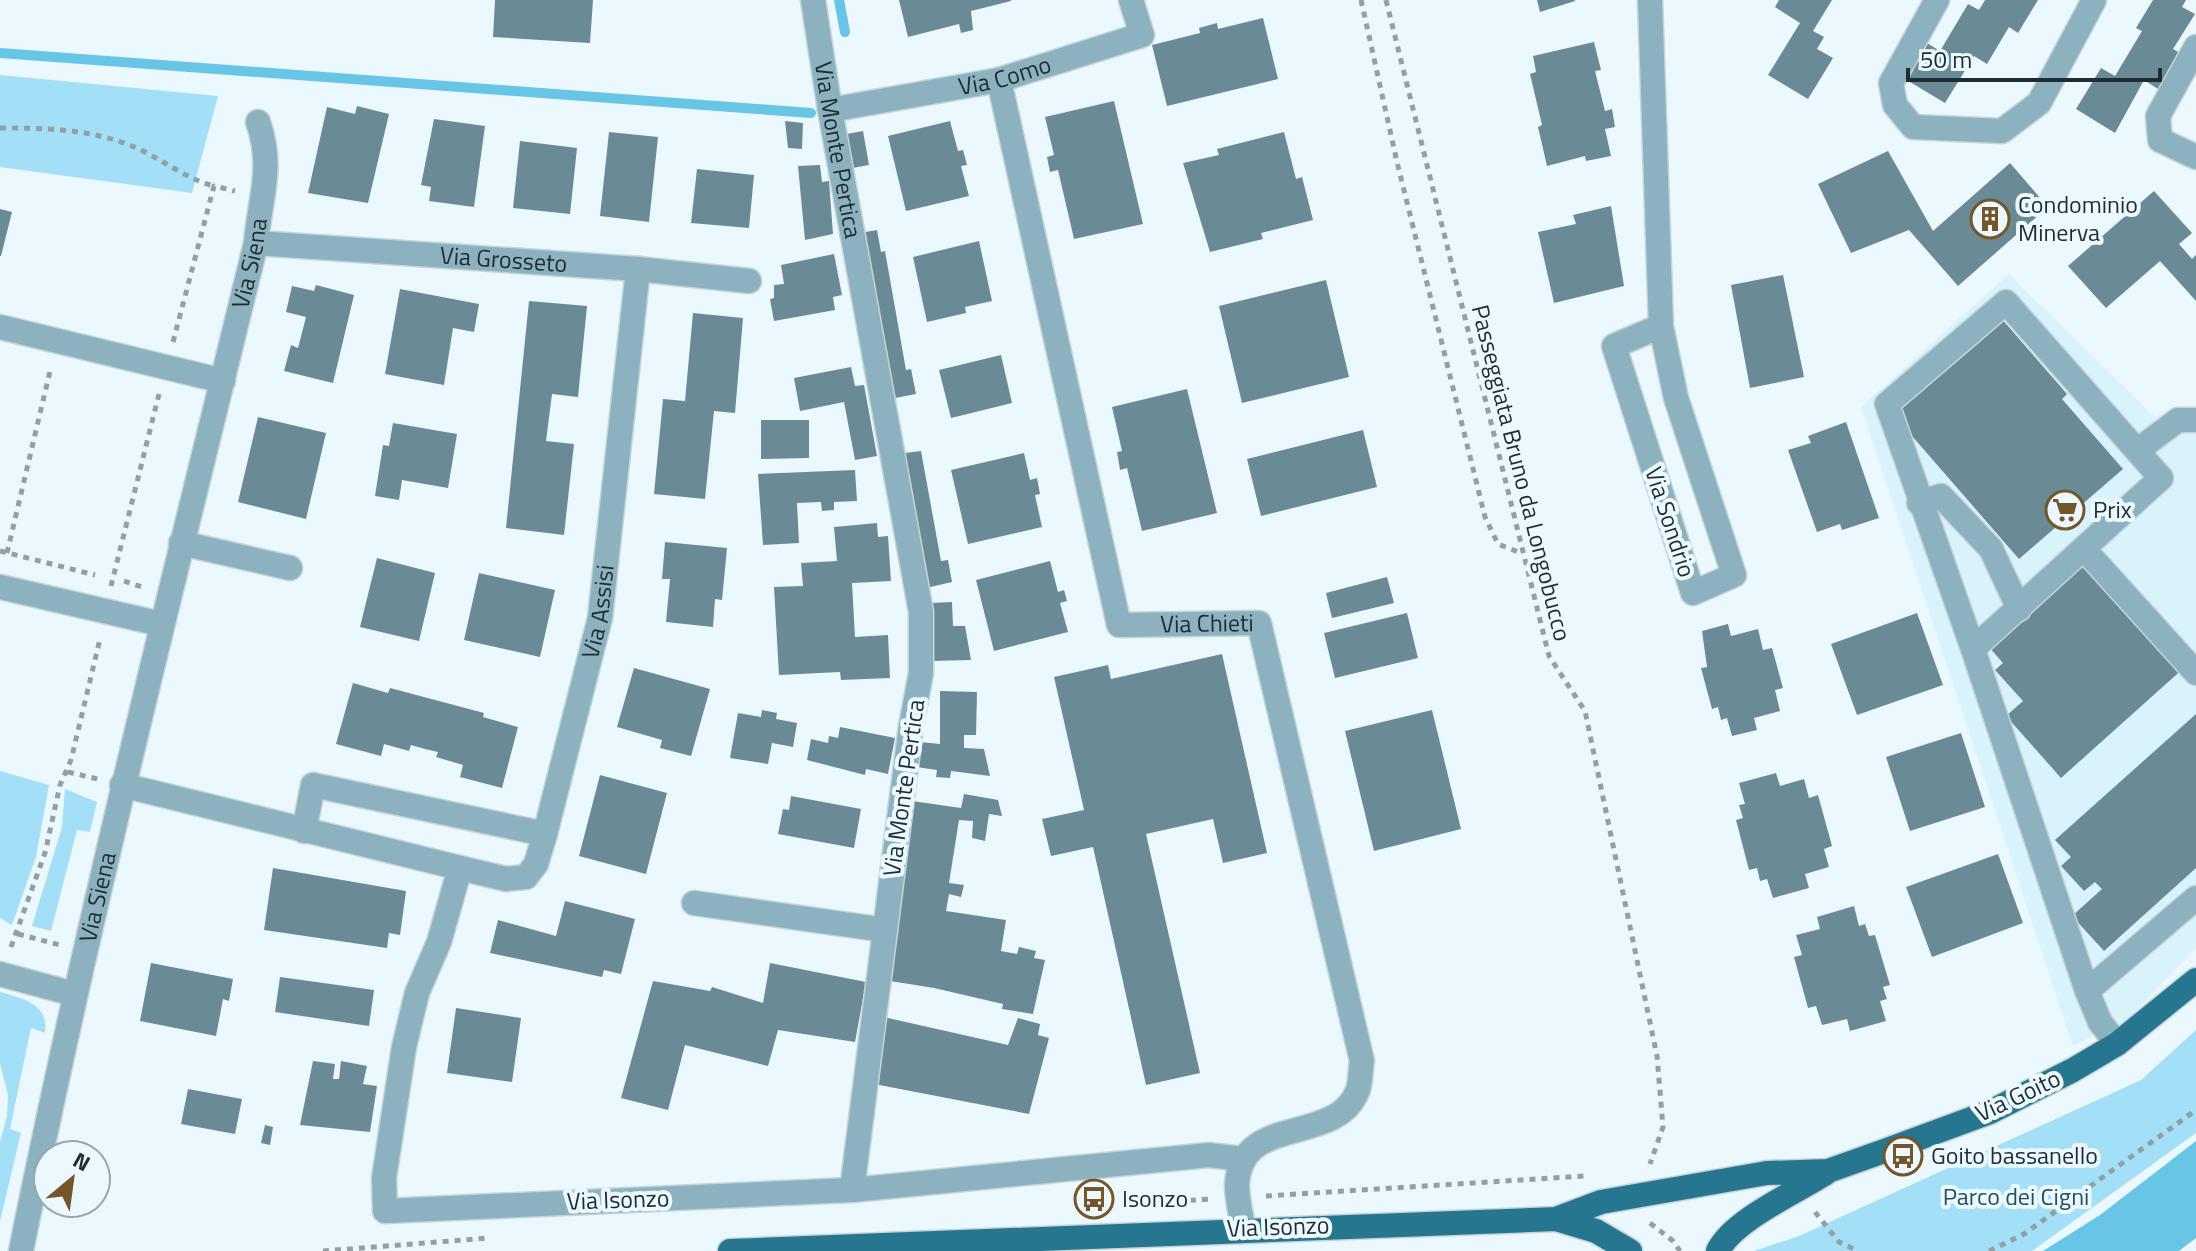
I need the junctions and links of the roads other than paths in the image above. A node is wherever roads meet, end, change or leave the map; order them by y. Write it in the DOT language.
graph roads {
  1 [pos="813,0"];
  2 [pos="1131,0"];
  3 [pos="1650,0"];
  4 [pos="1937,0"];
  5 [pos="2094,0"];
  6 [pos="2196,47"];
  7 [pos="999,80"];
  8 [pos="830,110"];
  9 [pos="258,122"];
  10 [pos="2196,157"];
  11 [pos="256,243"];
  12 [pos="638,269"];
  13 [pos="749,281"];
  14 [pos="1661,326"];
  15 [pos="0,327"];
  16 [pos="223,381"];
  17 [pos="2196,420"];
  18 [pos="2138,450"];
  19 [pos="1919,503"];
  20 [pos="181,543"];
  21 [pos="2084,549"];
  22 [pos="290,568"];
  23 [pos="0,587"];
  24 [pos="2019,609"];
  25 [pos="161,624"];
  26 [pos="1973,649"];
  27 [pos="2196,673"];
  28 [pos="122,785"];
  29 [pos="304,831"];
  30 [pos="545,834"];
  31 [pos="460,868"];
  32 [pos="2196,898"];
  33 [pos="694,903"];
  34 [pos="885,930"];
  35 [pos="2,966"];
  36 [pos="2196,980"];
  37 [pos="2087,991"];
  38 [pos="74,994"];
  39 [pos="2117,1044"];
  40 [pos="1243,1159"];
  41 [pos="1828,1171"];
  42 [pos="852,1190"];
  43 [pos="1678,1192"];
  44 [pos="1556,1219"];
  45 [pos="1243,1228"];
  46 [pos="21,1251"];
  47 [pos="730,1251"];
  48 [pos="1630,1251"];
  49 [pos="1718,1251"];
  1 -- 8 [label="street, Via Monte Pertica"];
  2 -- 7 [label="street, Via Como"];
  3 -- 14 [label="street, Via Sondrio"];
  4 -- 5 [label="street"];
  6 -- 10 [label="street"];
  7 -- 8 [label="street, Via Como"];
  7 -- 40 [label="street, Via Chieti"];
  8 -- 34 [label="street, Via Monte Pertica"];
  9 -- 11 [label="street, Via Siena"];
  11 -- 12 [label="street, Via Grosseto"];
  11 -- 16 [label="street, Via Siena"];
  12 -- 13 [label="street, Via Grosseto"];
  12 -- 30 [label="street, Via Assisi"];
  14 -- 14 [label="street, Via Sondrio"];
  15 -- 16 [label="street"];
  16 -- 20 [label="street, Via Siena"];
  17 -- 18 [label="street"];
  18 -- 19 [label="street"];
  18 -- 21 [label="street"];
  19 -- 24 [label="street"];
  19 -- 26 [label="street"];
  20 -- 22 [label="street"];
  20 -- 25 [label="street, Via Siena"];
  21 -- 24 [label="street"];
  21 -- 27 [label="street"];
  23 -- 25 [label="street"];
  24 -- 26 [label="street"];
  25 -- 28 [label="street, Via Siena"];
  26 -- 37 [label="street"];
  28 -- 29 [label="street, Via Assisi"];
  28 -- 38 [label="street, Via Siena"];
  29 -- 30 [label="street"];
  29 -- 31 [label="street, Via Assisi"];
  30 -- 31 [label="street, Via Assisi"];
  31 -- 42 [label="street, Via Isonzo"];
  32 -- 37 [label="street"];
  33 -- 34 [label="street"];
  34 -- 42 [label="street, Via Monte Pertica"];
  35 -- 38 [label="street"];
  36 -- 39 [label="main road, Via Goito"];
  37 -- 39 [label="street"];
  38 -- 46 [label="street, Via Siena"];
  39 -- 41 [label="main road, Via Goito"];
  40 -- 42 [label="street"];
  40 -- 45 [label="street"];
  41 -- 43 [label="main road, Via Goito"];
  41 -- 49 [label="main road"];
  43 -- 44 [label="main road, Via Isonzo"];
  44 -- 45 [label="main road, Via Isonzo"];
  44 -- 48 [label="main road"];
  45 -- 47 [label="main road, Via Isonzo"];
}
